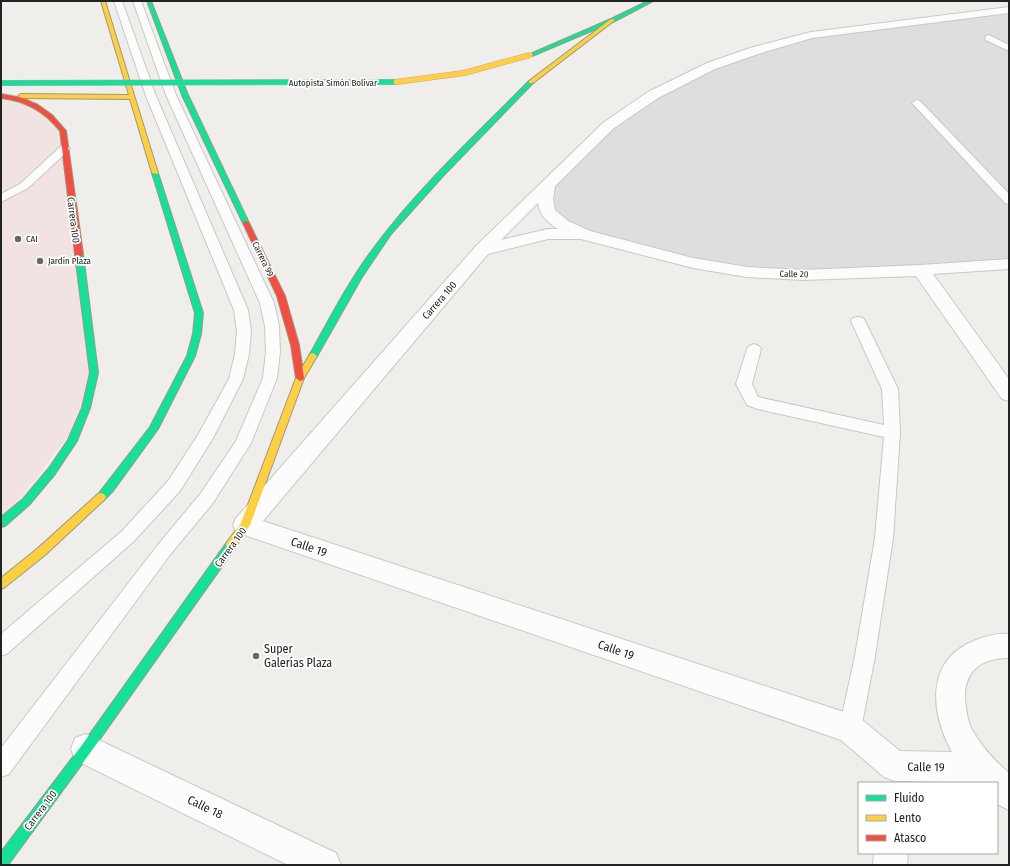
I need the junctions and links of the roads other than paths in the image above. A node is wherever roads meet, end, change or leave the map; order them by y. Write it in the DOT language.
graph roads {
  1 [pos="103,1"];
  2 [pos="118,1"];
  3 [pos="137,1"];
  4 [pos="149,1"];
  5 [pos="648,2"];
  6 [pos="1009,10"];
  7 [pos="612,20"];
  8 [pos="989,38"];
  9 [pos="1009,48"];
  10 [pos="1,83"];
  11 [pos="1,96"];
  12 [pos="14,96"];
  13 [pos="131,97"];
  14 [pos="917,103"];
  15 [pos="65,148"];
  16 [pos="547,184"];
  17 [pos="1,199"];
  18 [pos="1009,201"];
  19 [pos="584,235"];
  20 [pos="482,250"];
  21 [pos="1009,264"];
  22 [pos="921,270"];
  23 [pos="858,321"];
  24 [pos="754,349"];
  25 [pos="300,378"];
  26 [pos="1009,394"];
  27 [pos="892,433"];
  28 [pos="1,523"];
  29 [pos="245,525"];
  30 [pos="1,584"];
  31 [pos="1009,646"];
  32 [pos="1,647"];
  33 [pos="850,729"];
  34 [pos="86,749"];
  35 [pos="1,766"];
  36 [pos="981,768"];
  37 [pos="894,775"];
  38 [pos="996,782"];
  39 [pos="998,784"];
  40 [pos="1009,794"];
  41 [pos="891,854"];
  42 [pos="1,863"];
  43 [pos="324,865"];
  44 [pos="890,865"];
  1 -- 13 [label="main road"];
  2 -- 32 [label="lane"];
  3 -- 35 [label="lane"];
  4 -- 25 [label="main road, Carrera 99"];
  5 -- 7 [label="main road, Autopista Simón Bolívar"];
  6 -- 16 [label="street, Carrera 100"];
  7 -- 10 [label="main road, Autopista Simón Bolívar, bridge"];
  7 -- 25 [label="main road"];
  8 -- 9 [label="lane"];
  11 -- 12 [label="main road"];
  12 -- 13 [label="main road"];
  12 -- 15 [label="main road, Carrera 100"];
  13 -- 30 [label="main road"];
  14 -- 18 [label="lane"];
  15 -- 17 [label="lane"];
  15 -- 28 [label="main road, Carrera 100"];
  16 -- 19 [label="street, Calle 20"];
  16 -- 20 [label="street, Carrera 100"];
  19 -- 20 [label="street, Calle 20"];
  19 -- 22 [label="street, Calle 20"];
  20 -- 29 [label="street, Carrera 100"];
  21 -- 22 [label="street, Calle 20"];
  22 -- 26 [label="street"];
  23 -- 27 [label="lane"];
  24 -- 27 [label="lane"];
  25 -- 29 [label="main road, Carrera 99"];
  27 -- 33 [label="lane"];
  29 -- 33 [label="street, Calle 19"];
  29 -- 34 [label="main road, Carrera 100"];
  31 -- 36 [label="street"];
  33 -- 37 [label="street, Calle 19"];
  34 -- 42 [label="main road, Carrera 100"];
  34 -- 43 [label="street, Calle 18"];
  36 -- 37 [label="street, Calle 19"];
  36 -- 38 [label="street"];
  39 -- 40 [label="street"];
  41 -- 44 [label="street"];
}
